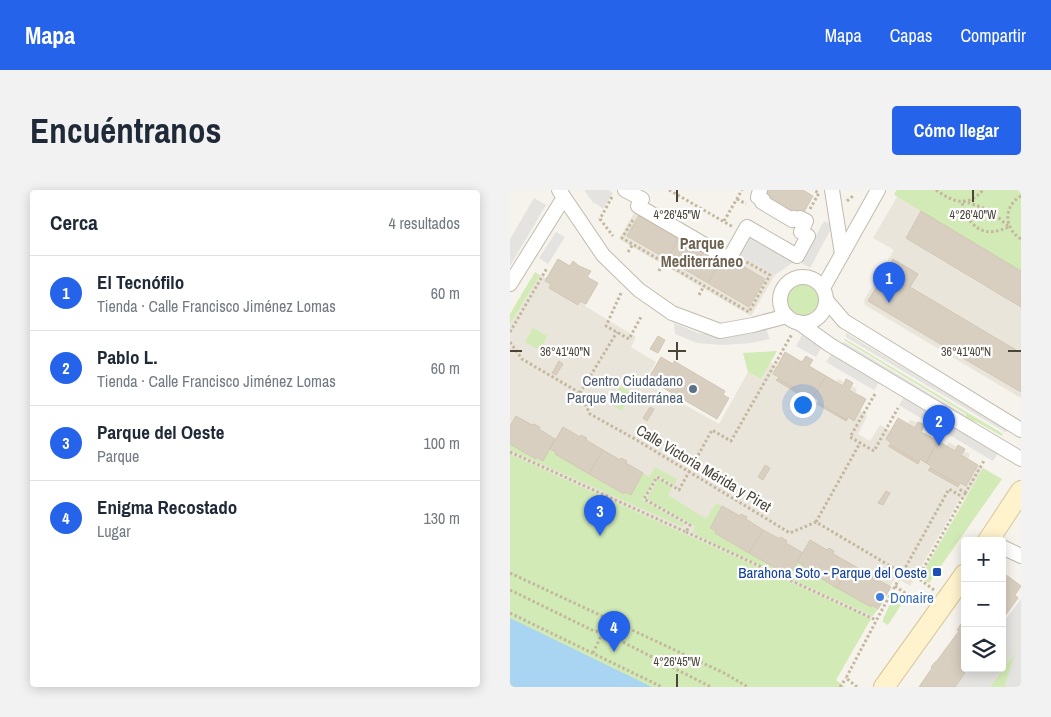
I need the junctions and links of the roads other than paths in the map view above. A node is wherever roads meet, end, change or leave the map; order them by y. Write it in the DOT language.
graph roads {
  1 [pos="626,190"];
  2 [pos="760,190"];
  3 [pos="832,190"];
  4 [pos="878,190"];
  5 [pos="561,194"];
  6 [pos="842,254"];
  7 [pos="510,284"];
  8 [pos="825,294"];
  9 [pos="793,319"];
  10 [pos="1021,430"];
  11 [pos="1021,459"];
  12 [pos="1021,491"];
  13 [pos="991,537"];
  14 [pos="1006,549"];
  15 [pos="1021,556"];
  16 [pos="961,580"];
  17 [pos="884,687"];
  1 -- 2 [label="street"];
  3 -- 6 [label="street"];
  4 -- 6 [label="street"];
  5 -- 7 [label="street"];
  5 -- 9 [label="street"];
  6 -- 8 [label="street"];
  8 -- 9 [label="street"];
  8 -- 9 [label="street"];
  8 -- 10 [label="street"];
  9 -- 11 [label="street"];
  12 -- 13 [label="main road"];
  14 -- 15 [label="street"];
  16 -- 17 [label="main road"];
}
